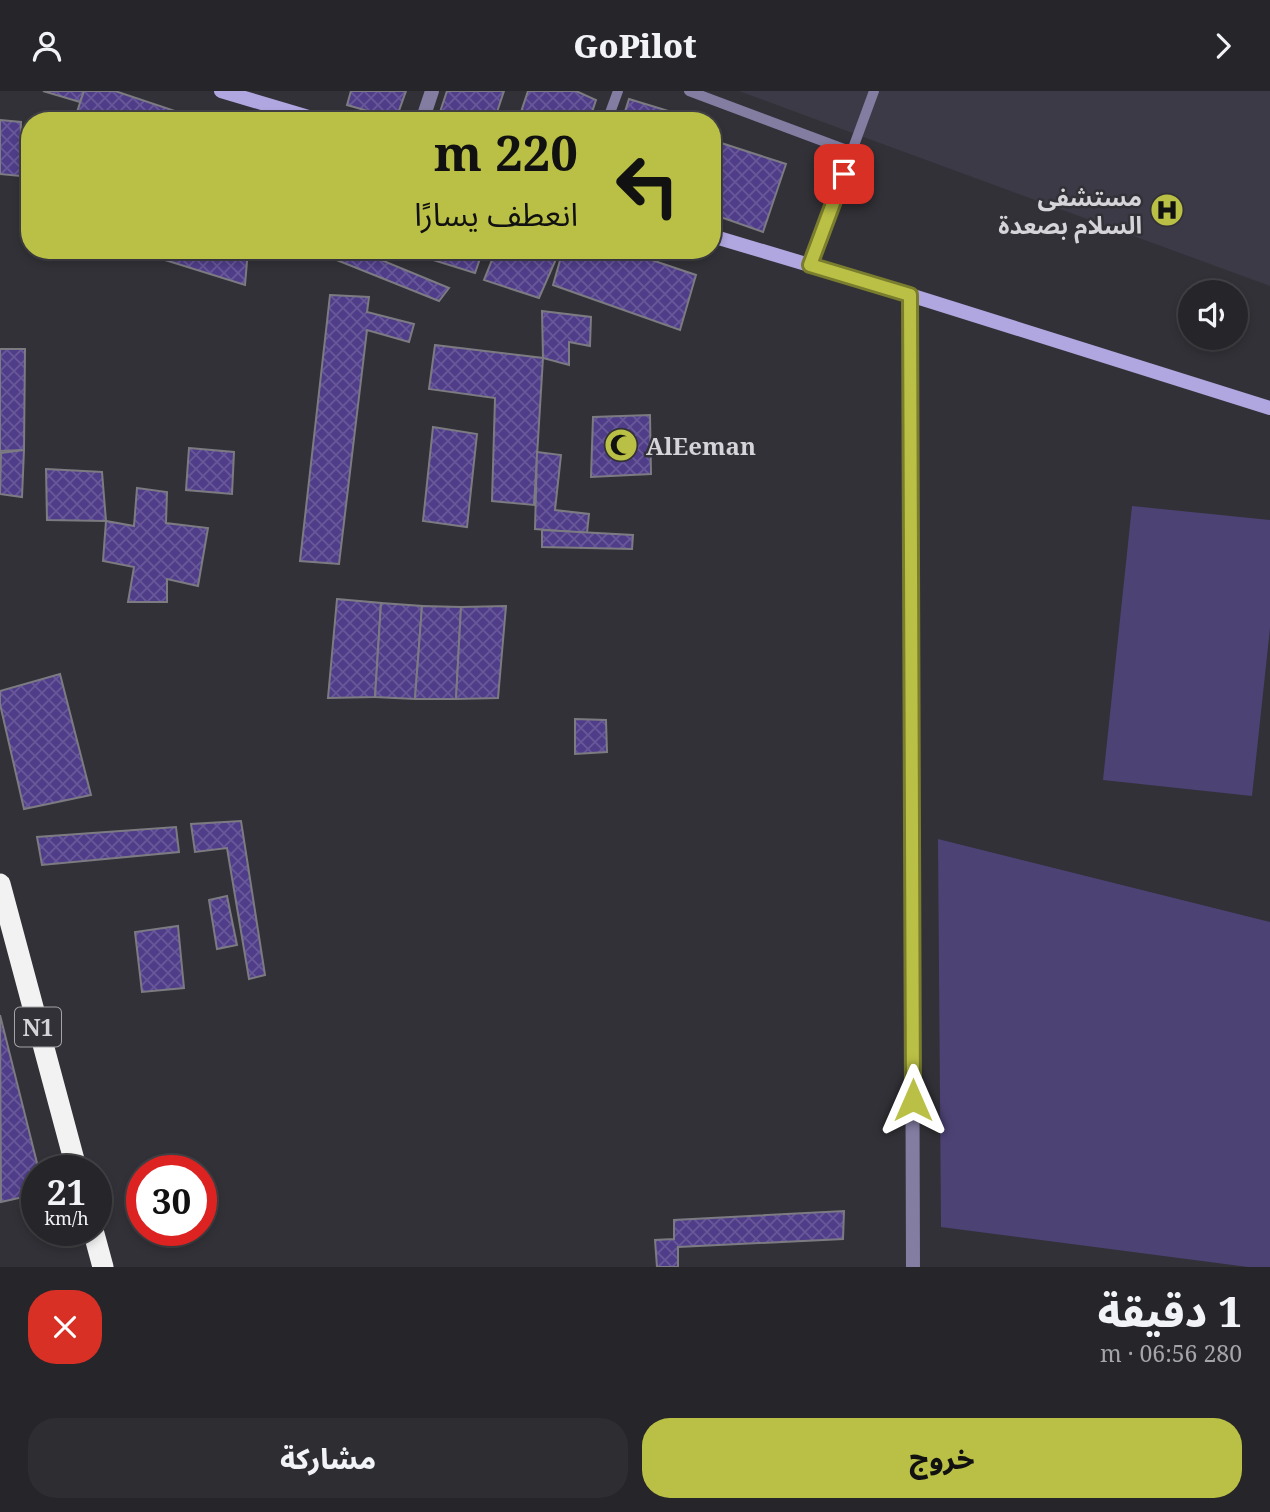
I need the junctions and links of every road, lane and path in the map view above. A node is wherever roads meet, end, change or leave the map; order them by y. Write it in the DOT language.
graph roads {
  1 [pos="221,91"];
  2 [pos="432,91"];
  3 [pos="618,91"];
  4 [pos="689,91"];
  5 [pos="874,91"];
  6 [pos="292,112"];
  7 [pos="425,112"];
  8 [pos="610,112"];
  9 [pos="852,152"];
  10 [pos="721,239"];
  11 [pos="810,265"];
  12 [pos="910,295"];
  13 [pos="1270,408"];
  14 [pos="0,884"];
  15 [pos="73,1155"];
  16 [pos="97,1246"];
  17 [pos="103,1267"];
  18 [pos="913,1267"];
  1 -- 6 [label="street"];
  2 -- 7 [label="street"];
  3 -- 8 [label="lane"];
  4 -- 9 [label="lane"];
  5 -- 9 [label="lane"];
  9 -- 11 [label="lane"];
  10 -- 11 [label="street"];
  11 -- 12 [label="street"];
  12 -- 13 [label="street"];
  12 -- 18 [label="street"];
  14 -- 15 [label="highway, N1"];
  16 -- 17 [label="highway"];
}
